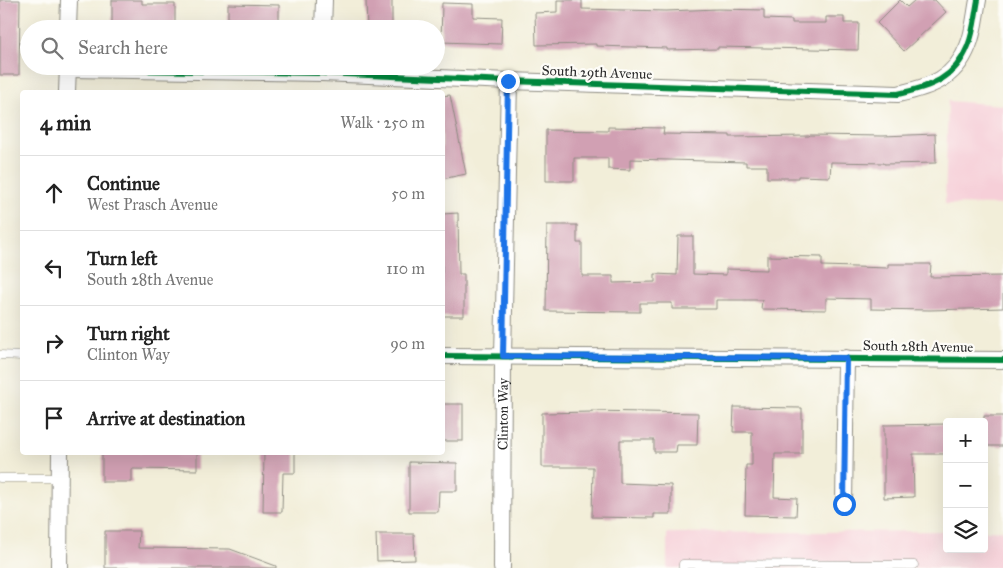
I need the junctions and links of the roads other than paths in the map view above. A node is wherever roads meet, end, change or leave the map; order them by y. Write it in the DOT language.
graph roads {
  1 [pos="69,0"];
  2 [pos="324,0"];
  3 [pos="978,0"];
  4 [pos="68,20"];
  5 [pos="323,20"];
  6 [pos="68,75"];
  7 [pos="415,75"];
  8 [pos="508,81"];
  9 [pos="67,90"];
  10 [pos="0,355"];
  11 [pos="20,356"];
  12 [pos="445,356"];
  13 [pos="503,356"];
  14 [pos="846,358"];
  15 [pos="1003,360"];
  16 [pos="60,455"];
  17 [pos="0,478"];
  18 [pos="60,478"];
  19 [pos="844,504"];
  20 [pos="914,565"];
  21 [pos="59,568"];
  22 [pos="502,568"];
  23 [pos="683,568"];
  1 -- 4 [label="street"];
  2 -- 5 [label="street"];
  3 -- 8 [label="street, South 29th Avenue"];
  6 -- 9 [label="street"];
  7 -- 8 [label="street, South 29th Avenue"];
  8 -- 13 [label="street, Clinton Way"];
  10 -- 11 [label="lane"];
  12 -- 13 [label="street, South 28th Avenue"];
  13 -- 14 [label="street, South 28th Avenue"];
  13 -- 22 [label="street, Clinton Way"];
  14 -- 15 [label="street, South 28th Avenue"];
  14 -- 19 [label="street"];
  16 -- 18 [label="street"];
  17 -- 18 [label="lane"];
  18 -- 21 [label="street"];
  20 -- 23 [label="lane"];
}
